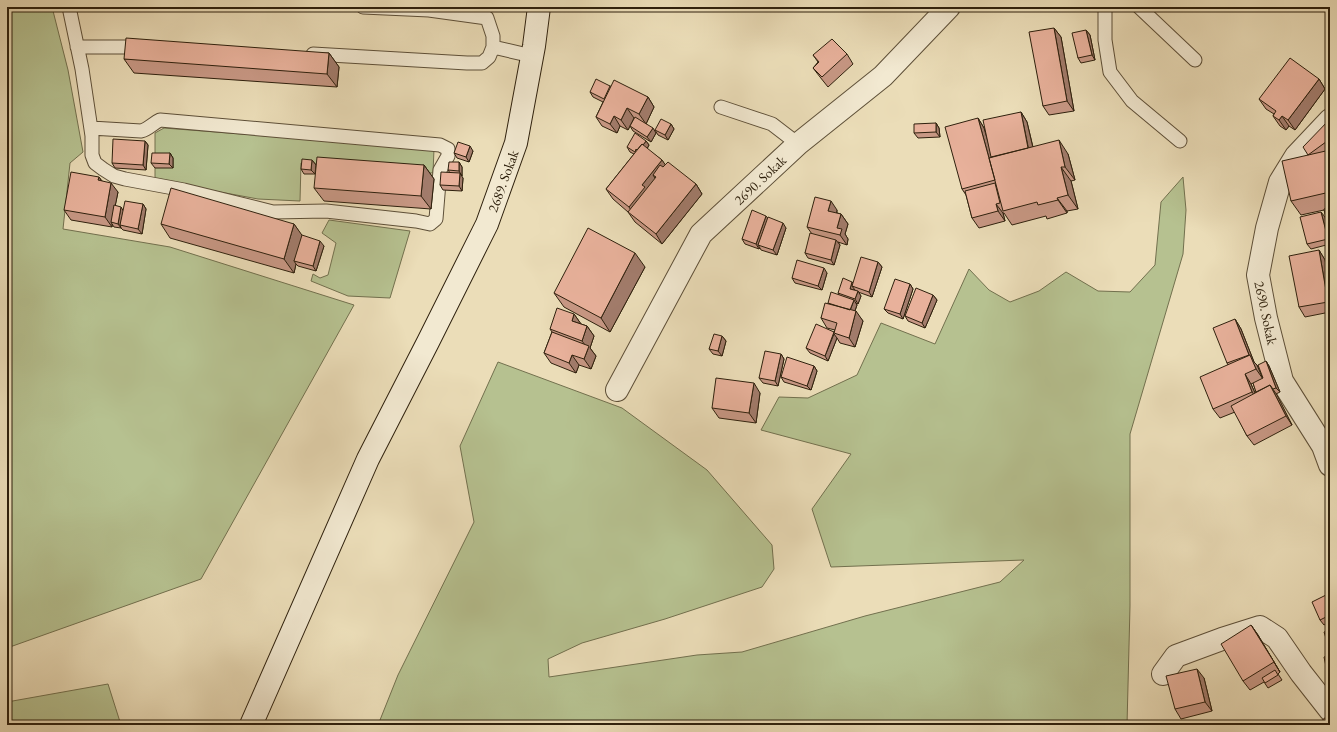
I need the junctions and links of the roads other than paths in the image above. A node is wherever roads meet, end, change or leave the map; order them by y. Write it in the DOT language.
graph roads {
  1 [pos="69,7"];
  2 [pos="363,7"];
  3 [pos="538,7"];
  4 [pos="949,7"];
  5 [pos="1106,7"];
  6 [pos="1139,7"];
  7 [pos="77,47"];
  8 [pos="156,47"];
  9 [pos="493,47"];
  10 [pos="304,53"];
  11 [pos="532,56"];
  12 [pos="1195,60"];
  13 [pos="721,107"];
  14 [pos="1330,120"];
  15 [pos="91,128"];
  16 [pos="1180,141"];
  17 [pos="798,144"];
  18 [pos="617,390"];
  19 [pos="1330,465"];
  20 [pos="1163,674"];
  21 [pos="1330,710"];
  22 [pos="251,725"];
  1 -- 7 [label="lane"];
  2 -- 9 [label="lane"];
  3 -- 11 [label="street, 2689. Sokak"];
  4 -- 17 [label="street, 2690. Sokak"];
  5 -- 16 [label="lane"];
  6 -- 12 [label="lane"];
  7 -- 8 [label="lane"];
  7 -- 15 [label="lane"];
  9 -- 10 [label="lane"];
  9 -- 11 [label="lane"];
  11 -- 22 [label="street, 2689. Sokak"];
  13 -- 17 [label="lane"];
  14 -- 19 [label="street, 2690. Sokak"];
  15 -- 15 [label="lane"];
  17 -- 18 [label="street, 2690. Sokak"];
  20 -- 21 [label="street"];
}
